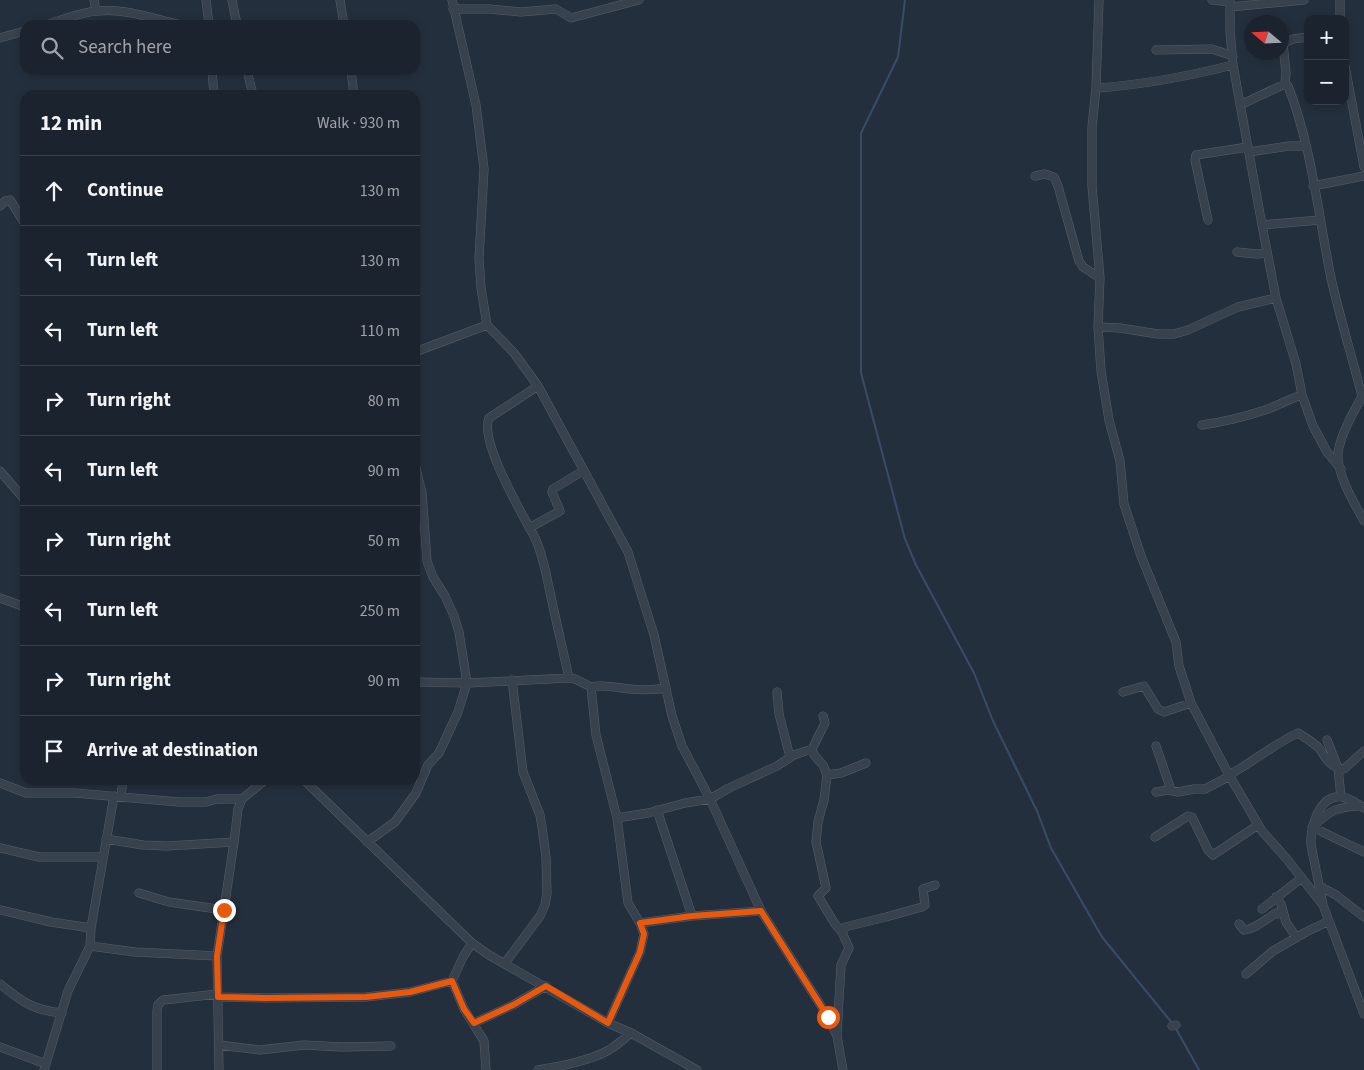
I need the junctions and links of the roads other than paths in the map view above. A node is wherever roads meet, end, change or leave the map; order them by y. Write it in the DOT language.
graph roads {
  1 [pos="94,0"];
  2 [pos="206,0"];
  3 [pos="232,0"];
  4 [pos="340,0"];
  5 [pos="452,0"];
  6 [pos="638,0"];
  7 [pos="1099,0"];
  8 [pos="1212,0"];
  9 [pos="1304,0"];
  10 [pos="1340,0"];
  11 [pos="1230,3"];
  12 [pos="453,9"];
  13 [pos="96,11"];
  14 [pos="1340,15"];
  15 [pos="64,20"];
  16 [pos="159,20"];
  17 [pos="208,20"];
  18 [pos="236,20"];
  19 [pos="343,20"];
  20 [pos="20,32"];
  21 [pos="0,38"];
  22 [pos="1304,38"];
  23 [pos="1156,50"];
  24 [pos="1232,56"];
  25 [pos="1233,65"];
  26 [pos="212,75"];
  27 [pos="248,75"];
  28 [pos="352,75"];
  29 [pos="1285,84"];
  30 [pos="1349,87"];
  31 [pos="1096,88"];
  32 [pos="214,90"];
  33 [pos="252,90"];
  34 [pos="353,90"];
  35 [pos="1240,105"];
  36 [pos="1306,146"];
  37 [pos="1248,150"];
  38 [pos="1364,168"];
  39 [pos="1035,176"];
  40 [pos="1364,176"];
  41 [pos="1313,186"];
  42 [pos="0,206"];
  43 [pos="20,216"];
  44 [pos="1208,220"];
  45 [pos="1320,220"];
  46 [pos="1262,225"];
  47 [pos="1237,252"];
  48 [pos="1267,253"];
  49 [pos="1100,278"];
  50 [pos="1276,298"];
  51 [pos="487,325"];
  52 [pos="1098,327"];
  53 [pos="420,350"];
  54 [pos="538,386"];
  55 [pos="1363,394"];
  56 [pos="1302,395"];
  57 [pos="1202,425"];
  58 [pos="1341,469"];
  59 [pos="0,471"];
  60 [pos="583,471"];
  61 [pos="420,484"];
  62 [pos="20,494"];
  63 [pos="1364,521"];
  64 [pos="530,528"];
  65 [pos="0,598"];
  66 [pos="20,605"];
  67 [pos="569,678"];
  68 [pos="512,680"];
  69 [pos="420,682"];
  70 [pos="467,683"];
  71 [pos="591,688"];
  72 [pos="666,688"];
  73 [pos="777,692"];
  74 [pos="1123,692"];
  75 [pos="1191,702"];
  76 [pos="823,716"];
  77 [pos="1327,740"];
  78 [pos="1156,746"];
  79 [pos="812,749"];
  80 [pos="1364,751"];
  81 [pos="790,757"];
  82 [pos="866,763"];
  83 [pos="1338,768"];
  84 [pos="827,775"];
  85 [pos="1230,776"];
  86 [pos="0,784"];
  87 [pos="420,784"];
  88 [pos="121,785"];
  89 [pos="259,785"];
  90 [pos="309,785"];
  91 [pos="419,785"];
  92 [pos="1170,790"];
  93 [pos="1156,792"];
  94 [pos="117,796"];
  95 [pos="1341,797"];
  96 [pos="242,799"];
  97 [pos="710,799"];
  98 [pos="1362,807"];
  99 [pos="657,810"];
  100 [pos="617,818"];
  101 [pos="1258,825"];
  102 [pos="1312,827"];
  103 [pos="1155,837"];
  104 [pos="106,839"];
  105 [pos="234,842"];
  106 [pos="367,842"];
  107 [pos="0,848"];
  108 [pos="1364,852"];
  109 [pos="102,857"];
  110 [pos="1299,880"];
  111 [pos="935,885"];
  112 [pos="1319,886"];
  113 [pos="139,893"];
  114 [pos="1276,897"];
  115 [pos="1323,905"];
  116 [pos="1262,909"];
  117 [pos="0,910"];
  118 [pos="224,910"];
  119 [pos="761,911"];
  120 [pos="1283,911"];
  121 [pos="692,916"];
  122 [pos="1364,918"];
  123 [pos="1329,921"];
  124 [pos="640,923"];
  125 [pos="1239,924"];
  126 [pos="91,928"];
  127 [pos="842,932"];
  128 [pos="1296,938"];
  129 [pos="472,943"];
  130 [pos="90,946"];
  131 [pos="217,956"];
  132 [pos="505,963"];
  133 [pos="1246,974"];
  134 [pos="452,981"];
  135 [pos="0,984"];
  136 [pos="546,986"];
  137 [pos="218,995"];
  138 [pos="62,1013"];
  139 [pos="1364,1014"];
  140 [pos="474,1023"];
  141 [pos="608,1023"];
  142 [pos="631,1033"];
  143 [pos="836,1036"];
  144 [pos="218,1044"];
  145 [pos="391,1046"];
  146 [pos="0,1047"];
  147 [pos="45,1067"];
  148 [pos="157,1070"];
  149 [pos="219,1070"];
  150 [pos="486,1070"];
  151 [pos="538,1070"];
  152 [pos="697,1070"];
  153 [pos="843,1070"];
  1 -- 13 [label="street"];
  2 -- 17 [label="street"];
  3 -- 18 [label="street"];
  4 -- 19 [label="street"];
  5 -- 12 [label="street"];
  6 -- 12 [label="street"];
  7 -- 31 [label="street"];
  8 -- 11 [label="street"];
  9 -- 11 [label="street"];
  10 -- 14 [label="street"];
  11 -- 24 [label="street"];
  12 -- 51 [label="street"];
  13 -- 15 [label="street"];
  13 -- 16 [label="street"];
  20 -- 21 [label="street"];
  22 -- 29 [label="street"];
  23 -- 24 [label="street"];
  24 -- 25 [label="street"];
  25 -- 31 [label="street"];
  25 -- 35 [label="street"];
  26 -- 32 [label="street"];
  27 -- 33 [label="street"];
  28 -- 34 [label="street"];
  29 -- 35 [label="street"];
  29 -- 36 [label="street"];
  30 -- 38 [label="street"];
  31 -- 49 [label="street"];
  35 -- 37 [label="street"];
  36 -- 37 [label="street"];
  36 -- 41 [label="street"];
  37 -- 44 [label="street"];
  37 -- 46 [label="street"];
  39 -- 49 [label="street"];
  40 -- 41 [label="street"];
  41 -- 45 [label="street"];
  42 -- 43 [label="street"];
  45 -- 46 [label="street"];
  45 -- 55 [label="street"];
  46 -- 48 [label="street"];
  47 -- 48 [label="street"];
  48 -- 50 [label="street"];
  49 -- 52 [label="street"];
  50 -- 52 [label="street"];
  50 -- 56 [label="street"];
  51 -- 53 [label="street"];
  51 -- 54 [label="street"];
  52 -- 75 [label="street"];
  54 -- 60 [label="street"];
  54 -- 64 [label="street"];
  55 -- 58 [label="street"];
  56 -- 57 [label="street"];
  56 -- 58 [label="street"];
  58 -- 63 [label="street"];
  59 -- 62 [label="street"];
  60 -- 64 [label="street"];
  60 -- 72 [label="street"];
  61 -- 70 [label="street"];
  64 -- 67 [label="street"];
  65 -- 66 [label="street"];
  67 -- 68 [label="street"];
  67 -- 71 [label="street"];
  68 -- 70 [label="street"];
  68 -- 132 [label="street"];
  69 -- 70 [label="street"];
  70 -- 87 [label="street"];
  71 -- 72 [label="street"];
  71 -- 100 [label="street"];
  72 -- 97 [label="street"];
  73 -- 81 [label="street"];
  74 -- 75 [label="street"];
  75 -- 85 [label="street"];
  76 -- 79 [label="street"];
  77 -- 83 [label="street"];
  78 -- 92 [label="street"];
  79 -- 81 [label="street"];
  79 -- 84 [label="street"];
  80 -- 83 [label="street"];
  81 -- 97 [label="street"];
  82 -- 84 [label="street"];
  83 -- 85 [label="street"];
  83 -- 95 [label="street"];
  84 -- 127 [label="street"];
  85 -- 92 [label="street"];
  85 -- 101 [label="street"];
  86 -- 94 [label="street"];
  88 -- 94 [label="street"];
  89 -- 96 [label="street"];
  90 -- 106 [label="street"];
  91 -- 106 [label="street"];
  92 -- 93 [label="street"];
  94 -- 96 [label="street"];
  94 -- 104 [label="street"];
  95 -- 98 [label="street"];
  95 -- 102 [label="street"];
  96 -- 105 [label="street"];
  97 -- 99 [label="street"];
  97 -- 119 [label="street"];
  98 -- 102 [label="street"];
  99 -- 100 [label="street"];
  99 -- 121 [label="street"];
  100 -- 124 [label="street"];
  101 -- 103 [label="street"];
  101 -- 115 [label="street"];
  102 -- 108 [label="street"];
  102 -- 112 [label="street"];
  104 -- 105 [label="street"];
  104 -- 109 [label="street"];
  105 -- 118 [label="street"];
  106 -- 129 [label="street"];
  107 -- 109 [label="street"];
  109 -- 126 [label="street"];
  110 -- 114 [label="street"];
  111 -- 127 [label="street"];
  112 -- 115 [label="street"];
  112 -- 122 [label="street"];
  113 -- 118 [label="street"];
  114 -- 116 [label="street"];
  114 -- 120 [label="street"];
  115 -- 123 [label="street"];
  117 -- 126 [label="street"];
  118 -- 131 [label="street"];
  119 -- 121 [label="street"];
  119 -- 143 [label="street"];
  120 -- 125 [label="street"];
  120 -- 128 [label="street"];
  121 -- 124 [label="street"];
  123 -- 128 [label="street"];
  123 -- 139 [label="street"];
  124 -- 141 [label="street"];
  126 -- 130 [label="street"];
  127 -- 143 [label="street"];
  128 -- 133 [label="street"];
  129 -- 132 [label="street"];
  129 -- 134 [label="street"];
  130 -- 131 [label="street"];
  130 -- 138 [label="street"];
  131 -- 137 [label="street"];
  132 -- 136 [label="street"];
  134 -- 137 [label="street"];
  134 -- 140 [label="street"];
  135 -- 138 [label="street"];
  136 -- 140 [label="street"];
  136 -- 141 [label="street"];
  137 -- 144 [label="street"];
  137 -- 148 [label="street"];
  138 -- 147 [label="street"];
  140 -- 150 [label="street"];
  141 -- 142 [label="street"];
  142 -- 151 [label="street"];
  142 -- 152 [label="street"];
  143 -- 153 [label="street"];
  144 -- 145 [label="street"];
  144 -- 149 [label="street"];
  146 -- 147 [label="street"];
}
